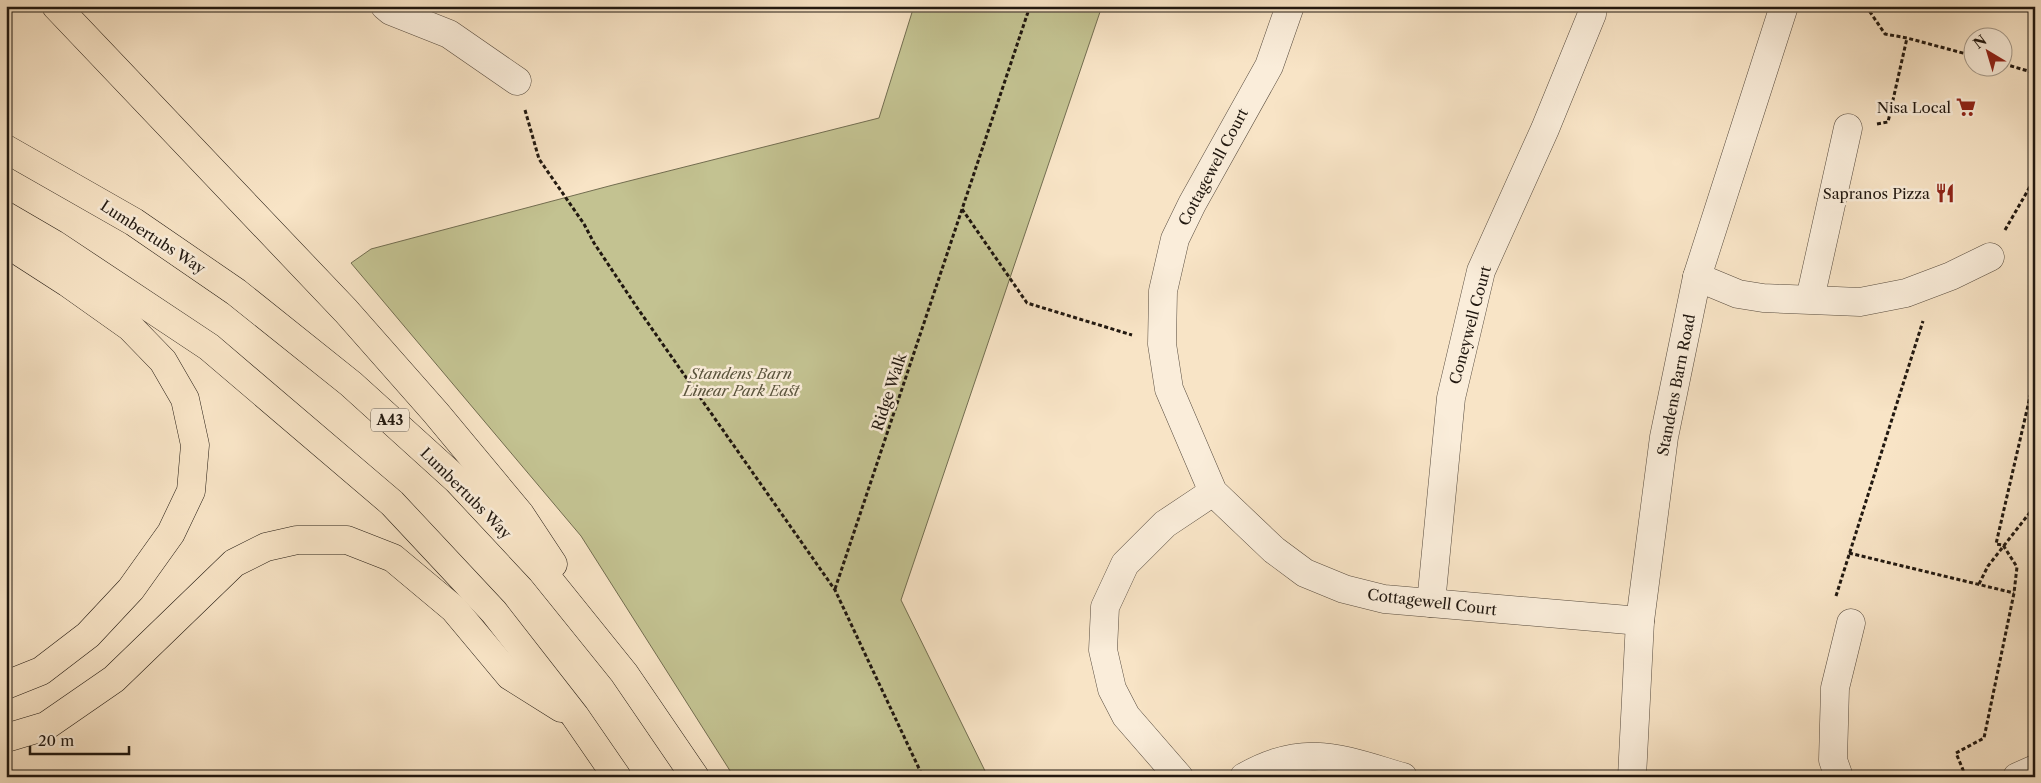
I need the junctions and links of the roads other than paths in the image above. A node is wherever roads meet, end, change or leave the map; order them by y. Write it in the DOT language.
graph roads {
  1 [pos="56,6"];
  2 [pos="384,6"];
  3 [pos="1290,6"];
  4 [pos="1593,6"];
  5 [pos="1784,6"];
  6 [pos="517,81"];
  7 [pos="1848,128"];
  8 [pos="6,149"];
  9 [pos="6,216"];
  10 [pos="6,243"];
  11 [pos="1990,257"];
  12 [pos="1697,277"];
  13 [pos="1810,299"];
  14 [pos="1213,492"];
  15 [pos="1431,603"];
  16 [pos="1640,621"];
  17 [pos="1851,623"];
  18 [pos="624,673"];
  19 [pos="6,685"];
  20 [pos="575,716"];
  21 [pos="6,738"];
  22 [pos="2035,769"];
  23 [pos="617,777"];
  24 [pos="695,777"];
  25 [pos="1179,777"];
  26 [pos="1244,777"];
  27 [pos="1403,777"];
  28 [pos="1632,777"];
  29 [pos="1839,777"];
  30 [pos="2017,777"];
  1 -- 18 [label="highway"];
  2 -- 6 [label="street"];
  3 -- 14 [label="street, Cottagewell Court"];
  4 -- 15 [label="street, Coneywell Court"];
  5 -- 12 [label="street, Standens Barn Road"];
  7 -- 13 [label="street"];
  8 -- 18 [label="highway, Lumbertubs Way / A43"];
  9 -- 20 [label="highway"];
  10 -- 19 [label="highway"];
  11 -- 13 [label="street"];
  12 -- 13 [label="street"];
  12 -- 16 [label="street, Standens Barn Road"];
  14 -- 15 [label="street, Cottagewell Court"];
  14 -- 25 [label="street"];
  15 -- 16 [label="street, Cottagewell Court"];
  16 -- 28 [label="street, Standens Barn Road"];
  17 -- 29 [label="street"];
  18 -- 24 [label="highway, Lumbertubs Way / A43"];
  20 -- 21 [label="highway"];
  20 -- 23 [label="highway"];
  22 -- 30 [label="street"];
  26 -- 27 [label="street"];
}
